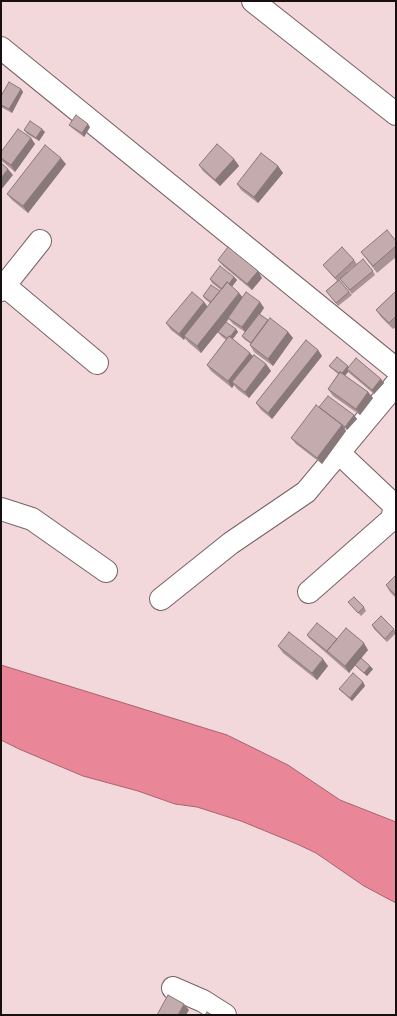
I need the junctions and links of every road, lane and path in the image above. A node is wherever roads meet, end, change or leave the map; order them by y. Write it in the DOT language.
graph roads {
  1 [pos="253,1"];
  2 [pos="1,48"];
  3 [pos="396,114"];
  4 [pos="40,241"];
  5 [pos="3,288"];
  6 [pos="97,363"];
  7 [pos="396,369"];
  8 [pos="396,384"];
  9 [pos="339,453"];
  10 [pos="1,509"];
  11 [pos="106,571"];
  12 [pos="309,592"];
  13 [pos="161,599"];
  14 [pos="173,988"];
  15 [pos="225,1015"];
  1 -- 3 [label="street"];
  2 -- 7 [label="street"];
  4 -- 5 [label="street"];
  5 -- 6 [label="street"];
  8 -- 9 [label="street"];
  9 -- 12 [label="street"];
  9 -- 13 [label="street"];
  10 -- 11 [label="street"];
  14 -- 15 [label="street"];
}
